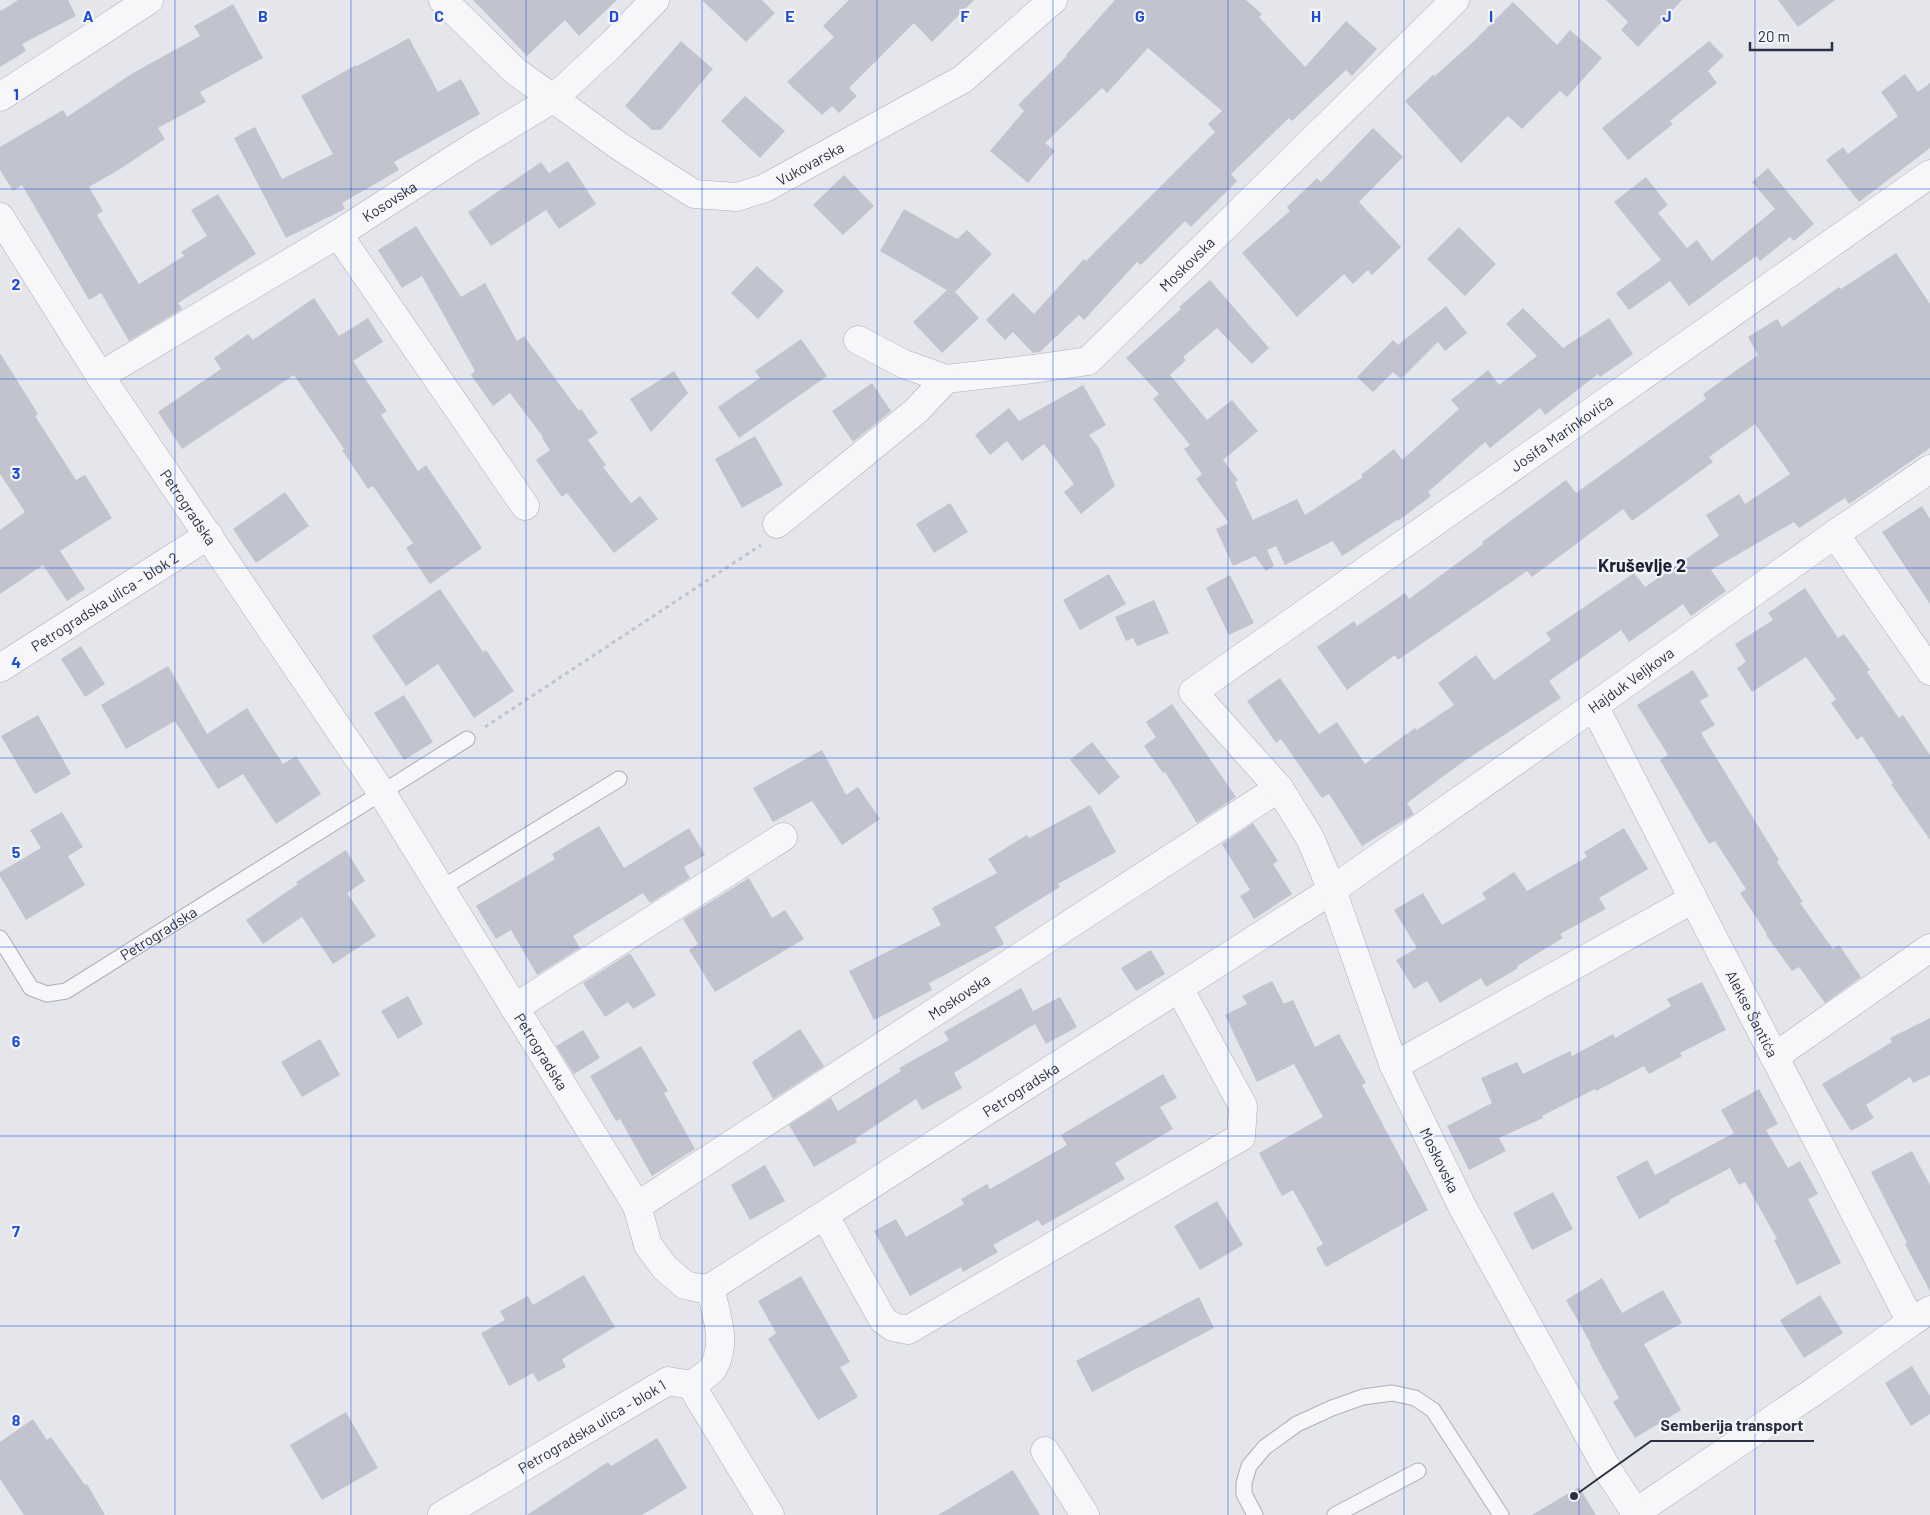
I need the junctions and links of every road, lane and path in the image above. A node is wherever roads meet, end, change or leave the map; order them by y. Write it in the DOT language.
graph roads {
  1 [pos="149,0"];
  2 [pos="443,0"];
  3 [pos="656,0"];
  4 [pos="1054,0"];
  5 [pos="1455,0"];
  6 [pos="0,97"];
  7 [pos="554,98"];
  8 [pos="1930,174"];
  9 [pos="0,217"];
  10 [pos="338,234"];
  11 [pos="858,340"];
  12 [pos="100,376"];
  13 [pos="946,379"];
  14 [pos="1930,469"];
  15 [pos="525,506"];
  16 [pos="777,524"];
  17 [pos="1835,534"];
  18 [pos="209,535"];
  19 [pos="0,668"];
  20 [pos="1930,670"];
  21 [pos="1193,692"];
  22 [pos="1594,706"];
  23 [pos="467,739"];
  24 [pos="619,779"];
  25 [pos="1280,788"];
  26 [pos="382,793"];
  27 [pos="783,837"];
  28 [pos="440,889"];
  29 [pos="1332,890"];
  30 [pos="1693,899"];
  31 [pos="0,938"];
  32 [pos="1930,948"];
  33 [pos="1179,988"];
  34 [pos="514,1008"];
  35 [pos="1774,1057"];
  36 [pos="1394,1066"];
  37 [pos="637,1206"];
  38 [pos="825,1216"];
  39 [pos="710,1288"];
  40 [pos="1920,1316"];
  41 [pos="691,1385"];
  42 [pos="1045,1450"];
  43 [pos="1418,1471"];
  44 [pos="1636,1514"];
  45 [pos="442,1515"];
  46 [pos="770,1515"];
  47 [pos="1085,1515"];
  48 [pos="1255,1515"];
  49 [pos="1335,1515"];
  50 [pos="1501,1515"];
  1 -- 6 [label="street"];
  2 -- 7 [label="street, Vukovarska"];
  3 -- 7 [label="street, Kosovska"];
  4 -- 7 [label="street, Vukovarska"];
  5 -- 13 [label="street, Moskovska"];
  7 -- 10 [label="street, Kosovska"];
  8 -- 21 [label="street, Josifa Marinkovića"];
  9 -- 12 [label="street, Petrogradska"];
  10 -- 12 [label="street, Kosovska"];
  10 -- 15 [label="street"];
  11 -- 13 [label="street, Moskovska"];
  12 -- 18 [label="street, Petrogradska"];
  13 -- 16 [label="street"];
  14 -- 17 [label="street, Hajduk Veljkova"];
  16 -- 23 [label="path"];
  17 -- 20 [label="street"];
  17 -- 22 [label="street, Hajduk Veljkova"];
  18 -- 19 [label="street, Petrogradska ulica - blok 2"];
  18 -- 26 [label="street, Petrogradska"];
  21 -- 25 [label="street, Moskovska"];
  22 -- 29 [label="street, Hajduk Veljkova"];
  22 -- 30 [label="street, Alekse Šantića"];
  23 -- 26 [label="lane, Petrogradska"];
  24 -- 28 [label="lane"];
  25 -- 29 [label="street, Moskovska"];
  25 -- 37 [label="street, Moskovska"];
  26 -- 28 [label="street, Petrogradska"];
  26 -- 31 [label="lane, Petrogradska"];
  27 -- 34 [label="street"];
  28 -- 34 [label="street, Petrogradska"];
  29 -- 33 [label="street, Petrogradska"];
  29 -- 36 [label="street, Moskovska"];
  30 -- 35 [label="street, Alekse Šantića"];
  30 -- 36 [label="street"];
  32 -- 35 [label="street"];
  33 -- 38 [label="street, Petrogradska"];
  33 -- 38 [label="street"];
  34 -- 37 [label="street, Petrogradska"];
  35 -- 40 [label="street, Alekse Šantića"];
  36 -- 44 [label="street, Moskovska"];
  37 -- 39 [label="street, Petrogradska"];
  38 -- 39 [label="street, Petrogradska"];
  39 -- 41 [label="street"];
  40 -- 44 [label="street"];
  41 -- 45 [label="street, Petrogradska ulica - blok 1"];
  41 -- 46 [label="street"];
  42 -- 47 [label="street"];
  43 -- 49 [label="lane"];
  48 -- 50 [label="lane"];
}
